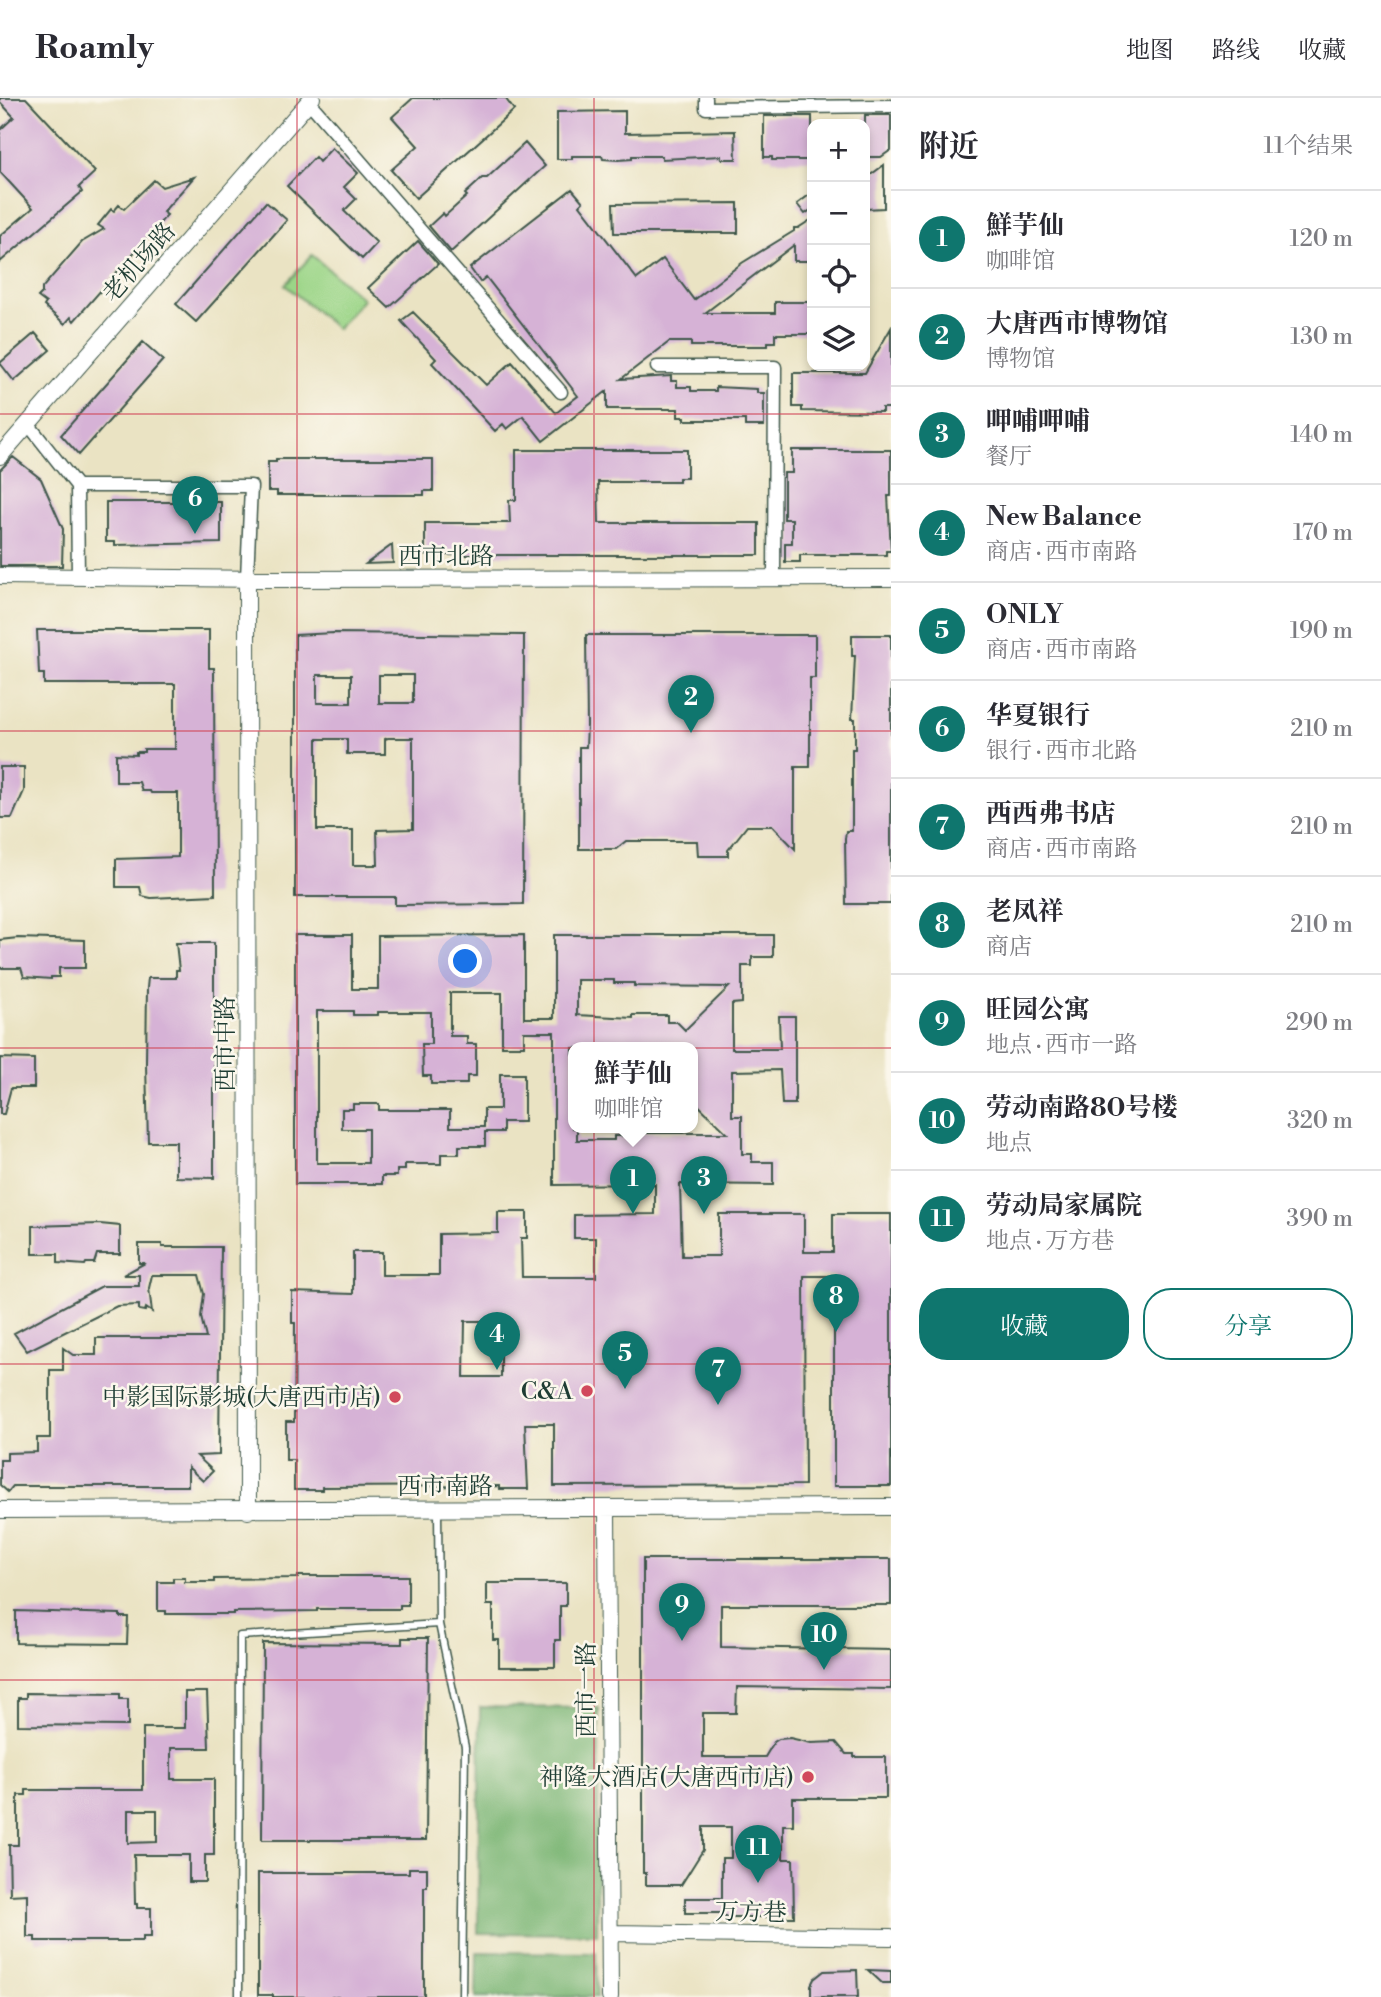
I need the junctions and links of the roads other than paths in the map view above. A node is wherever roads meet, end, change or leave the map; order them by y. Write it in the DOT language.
graph roads {
  1 [pos="706,98"];
  2 [pos="311,100"];
  3 [pos="891,106"];
  4 [pos="657,367"];
  5 [pos="561,392"];
  6 [pos="28,424"];
  7 [pos="0,456"];
  8 [pos="77,486"];
  9 [pos="0,576"];
  10 [pos="78,577"];
  11 [pos="247,578"];
  12 [pos="774,578"];
  13 [pos="891,578"];
  14 [pos="891,1507"];
  15 [pos="438,1509"];
  16 [pos="607,1509"];
  17 [pos="0,1510"];
  18 [pos="248,1511"];
  19 [pos="439,1624"];
  20 [pos="610,1933"];
  21 [pos="891,1937"];
  22 [pos="239,1997"];
  23 [pos="462,1997"];
  24 [pos="610,1997"];
  1 -- 3 [label="street"];
  2 -- 5 [label="street"];
  2 -- 6 [label="street, 老机场路"];
  4 -- 12 [label="street"];
  6 -- 7 [label="street, 老机场路"];
  6 -- 8 [label="street"];
  8 -- 10 [label="street"];
  8 -- 11 [label="street"];
  9 -- 10 [label="street, 西市北路"];
  10 -- 11 [label="street, 西市北路"];
  11 -- 12 [label="street, 西市北路"];
  11 -- 18 [label="street, 西市中路"];
  12 -- 13 [label="street, 西市北路"];
  14 -- 16 [label="street, 西市南路"];
  15 -- 16 [label="street, 西市南路"];
  15 -- 18 [label="street, 西市南路"];
  15 -- 19 [label="lane"];
  16 -- 20 [label="street, 西市一路"];
  17 -- 18 [label="street, 西市南路"];
  19 -- 22 [label="lane"];
  19 -- 23 [label="lane"];
  20 -- 21 [label="street, 万方巷"];
  20 -- 24 [label="street, 西市一路"];
}
